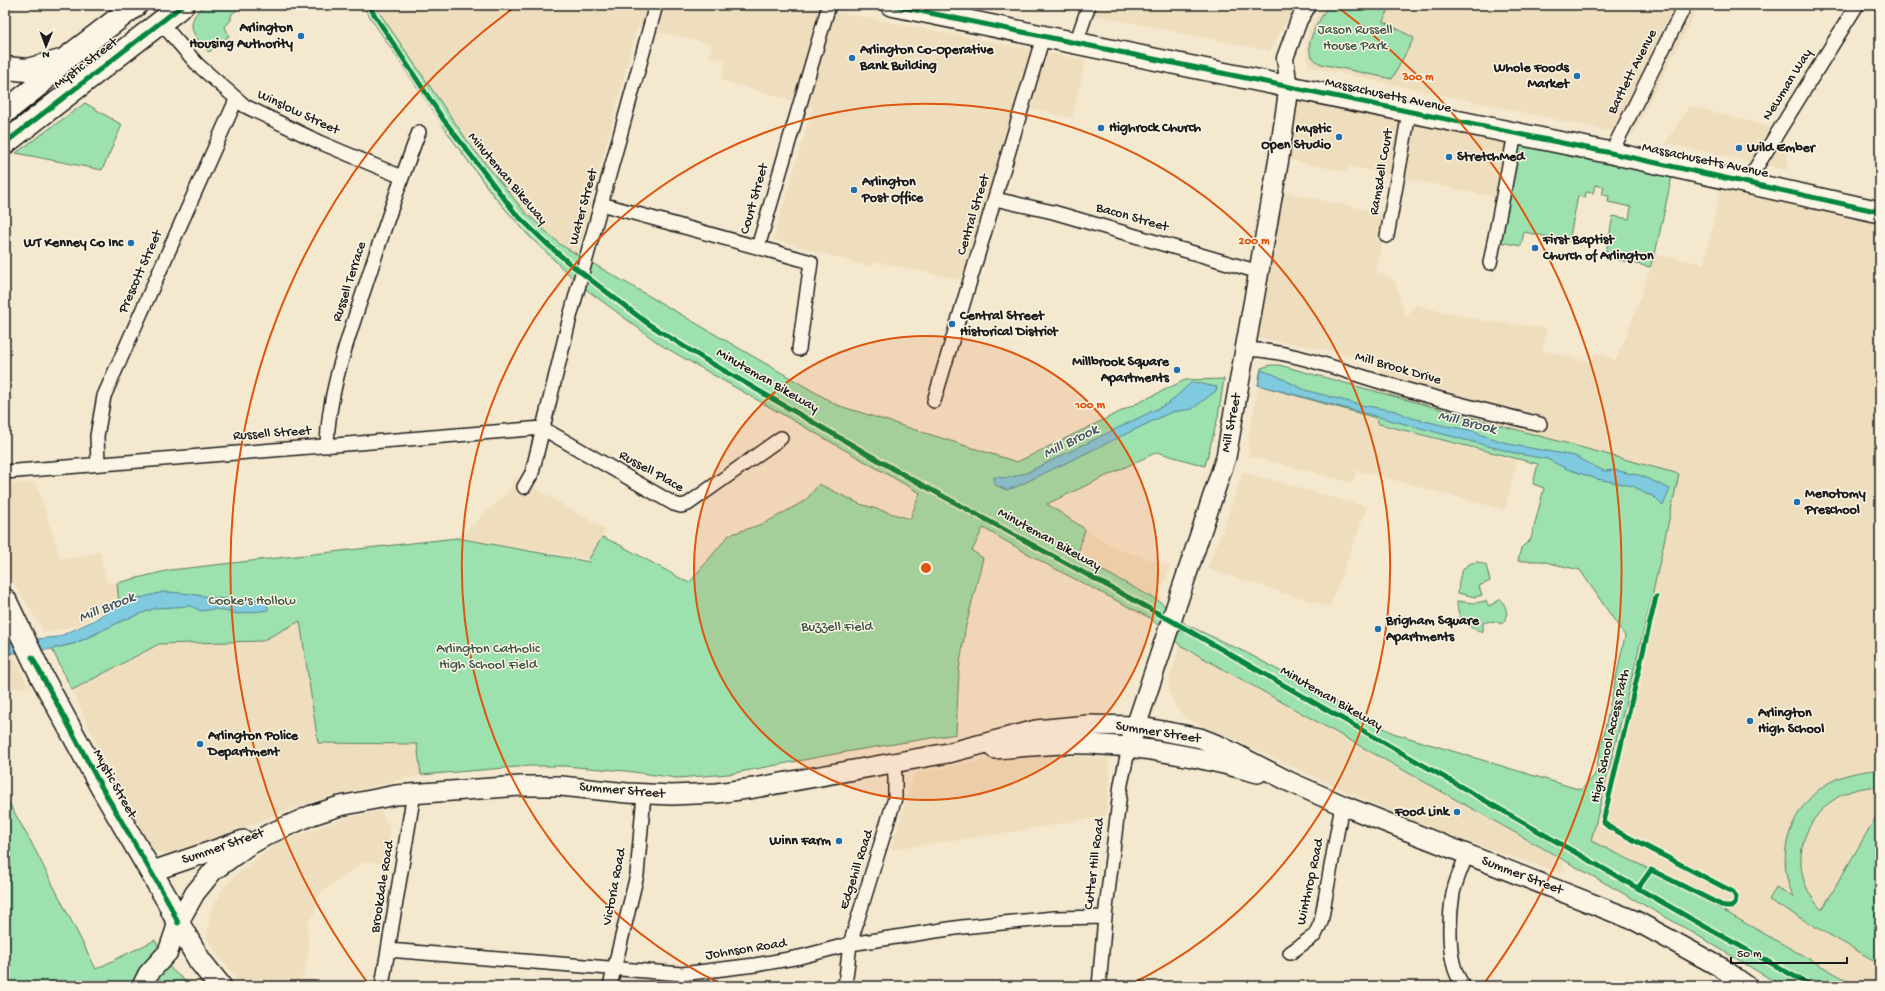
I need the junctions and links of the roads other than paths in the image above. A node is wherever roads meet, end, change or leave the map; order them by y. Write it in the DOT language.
graph roads {
  1 [pos="136,5"];
  2 [pos="139,5"];
  3 [pos="183,5"];
  4 [pos="656,5"];
  5 [pos="829,5"];
  6 [pos="891,5"];
  7 [pos="1089,5"];
  8 [pos="1308,5"];
  9 [pos="1685,5"];
  10 [pos="1857,5"];
  11 [pos="161,22"];
  12 [pos="1043,37"];
  13 [pos="1076,43"];
  14 [pos="64,60"];
  15 [pos="5,68"];
  16 [pos="1289,88"];
  17 [pos="236,100"];
  18 [pos="8,105"];
  19 [pos="1409,113"];
  20 [pos="35,118"];
  21 [pos="419,132"];
  22 [pos="1515,134"];
  23 [pos="5,143"];
  24 [pos="1611,153"];
  25 [pos="402,177"];
  26 [pos="1747,182"];
  27 [pos="995,199"];
  28 [pos="601,204"];
  29 [pos="1880,212"];
  30 [pos="1387,236"];
  31 [pos="758,247"];
  32 [pos="1490,263"];
  33 [pos="1259,272"];
  34 [pos="799,349"];
  35 [pos="1246,349"];
  36 [pos="934,402"];
  37 [pos="1540,424"];
  38 [pos="542,428"];
  39 [pos="781,438"];
  40 [pos="327,446"];
  41 [pos="98,463"];
  42 [pos="5,472"];
  43 [pos="524,487"];
  44 [pos="5,600"];
  45 [pos="1136,726"];
  46 [pos="1129,747"];
  47 [pos="948,753"];
  48 [pos="893,763"];
  49 [pos="1290,782"];
  50 [pos="414,793"];
  51 [pos="644,794"];
  52 [pos="1342,805"];
  53 [pos="296,822"];
  54 [pos="1467,854"];
  55 [pos="150,872"];
  56 [pos="1105,917"];
  57 [pos="178,923"];
  58 [pos="850,944"];
  59 [pos="388,950"];
  60 [pos="1290,952"];
  61 [pos="614,969"];
  62 [pos="142,986"];
  63 [pos="220,986"];
  64 [pos="382,986"];
  65 [pos="610,986"];
  66 [pos="845,986"];
  67 [pos="1099,986"];
  68 [pos="1464,986"];
  69 [pos="1747,986"];
  1 -- 14 [label="highway, Mystic Street"];
  2 -- 11 [label="highway"];
  3 -- 11 [label="highway, Mystic Street"];
  4 -- 28 [label="street, Water Street"];
  5 -- 31 [label="street, Court Street"];
  6 -- 12 [label="main road, Massachusetts Avenue"];
  7 -- 13 [label="street"];
  8 -- 16 [label="street"];
  9 -- 24 [label="street, Bartlett Avenue"];
  10 -- 26 [label="street, Newman Way"];
  11 -- 17 [label="street, Winslow Street"];
  11 -- 20 [label="highway, Mystic Street"];
  12 -- 13 [label="main road, Massachusetts Avenue"];
  12 -- 27 [label="street, Central Street"];
  13 -- 16 [label="main road, Massachusetts Avenue"];
  14 -- 15 [label="highway"];
  14 -- 18 [label="highway, Mystic Street"];
  16 -- 19 [label="main road, Massachusetts Avenue"];
  16 -- 33 [label="main road, Mill Street"];
  17 -- 25 [label="street, Winslow Street"];
  17 -- 41 [label="street, Prescott Street"];
  18 -- 20 [label="main road"];
  19 -- 22 [label="main road, Massachusetts Avenue"];
  19 -- 30 [label="street, Ramsdell Court"];
  20 -- 23 [label="highway, Mystic Street"];
  21 -- 25 [label="street, Russell Terrace"];
  22 -- 24 [label="main road, Massachusetts Avenue"];
  22 -- 32 [label="street"];
  24 -- 26 [label="main road, Massachusetts Avenue"];
  25 -- 40 [label="street, Russell Terrace"];
  26 -- 29 [label="main road, Massachusetts Avenue"];
  27 -- 33 [label="street, Bacon Street"];
  27 -- 36 [label="street, Central Street"];
  28 -- 31 [label="street, Court Street"];
  28 -- 38 [label="street, Water Street"];
  31 -- 34 [label="street"];
  33 -- 35 [label="main road, Mill Street"];
  35 -- 37 [label="street, Mill Brook Drive"];
  35 -- 45 [label="main road, Mill Street"];
  38 -- 39 [label="street, Russell Place"];
  38 -- 40 [label="street, Russell Street"];
  38 -- 43 [label="street, Water Street"];
  40 -- 41 [label="street, Russell Street"];
  41 -- 42 [label="street, Russell Street"];
  44 -- 55 [label="highway, Mystic Street"];
  45 -- 46 [label="main road, Mill Street"];
  45 -- 47 [label="main road, Summer Street"];
  45 -- 49 [label="main road, Summer Street"];
  46 -- 47 [label="main road, Summer Street"];
  46 -- 49 [label="main road, Summer Street"];
  46 -- 56 [label="street, Cutter Hill Road"];
  47 -- 48 [label="main road, Summer Street"];
  48 -- 51 [label="main road, Summer Street"];
  48 -- 58 [label="street, Edgehill Road"];
  49 -- 52 [label="main road, Summer Street"];
  50 -- 51 [label="main road, Summer Street"];
  50 -- 53 [label="main road, Summer Street"];
  50 -- 59 [label="street, Brookdale Road"];
  51 -- 61 [label="street, Victoria Road"];
  52 -- 54 [label="main road, Summer Street"];
  52 -- 60 [label="street, Winthrop Road"];
  53 -- 55 [label="main road, Summer Street"];
  53 -- 57 [label="main road, Summer Street"];
  54 -- 68 [label="street"];
  54 -- 69 [label="main road, Summer Street"];
  55 -- 57 [label="highway, Mystic Street"];
  56 -- 58 [label="street, Johnson Road"];
  56 -- 67 [label="street, Cutter Hill Road"];
  57 -- 62 [label="main road, Summer Street"];
  57 -- 63 [label="highway, Mystic Street"];
  58 -- 61 [label="street, Johnson Road"];
  58 -- 66 [label="street, Edgehill Road"];
  59 -- 61 [label="street, Johnson Road"];
  59 -- 64 [label="street, Brookdale Road"];
  61 -- 65 [label="street, Victoria Road"];
}
